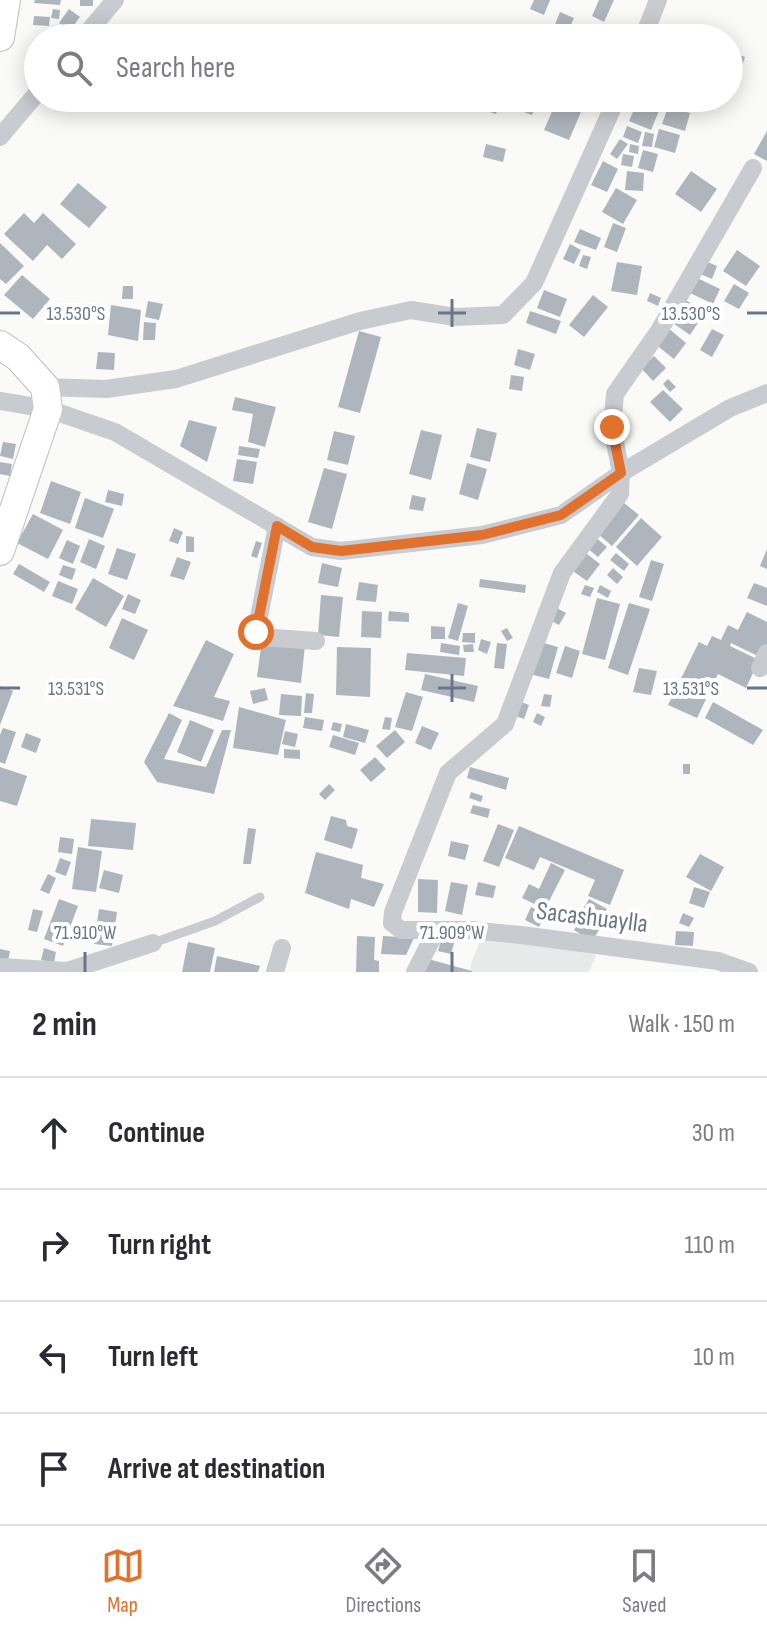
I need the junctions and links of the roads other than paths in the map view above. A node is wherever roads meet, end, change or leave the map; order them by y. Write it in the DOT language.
graph roads {
  1 [pos="6,0"];
  2 [pos="115,0"];
  3 [pos="658,0"];
  4 [pos="95,24"];
  5 [pos="649,24"];
  6 [pos="0,37"];
  7 [pos="24,109"];
  8 [pos="611,112"];
  9 [pos="0,137"];
  10 [pos="753,168"];
  11 [pos="0,345"];
  12 [pos="767,393"];
  13 [pos="47,398"];
  14 [pos="0,401"];
  15 [pos="621,473"];
  16 [pos="277,526"];
  17 [pos="0,551"];
  18 [pos="316,641"];
  19 [pos="260,897"];
  20 [pos="436,931"];
  21 [pos="153,943"];
  22 [pos="282,948"];
  23 [pos="0,967"];
  24 [pos="275,972"];
  25 [pos="415,972"];
  26 [pos="749,972"];
  1 -- 6 [label="main road"];
  2 -- 4 [label="street"];
  3 -- 5 [label="street"];
  7 -- 9 [label="street"];
  8 -- 13 [label="street"];
  10 -- 15 [label="street"];
  11 -- 13 [label="main road"];
  12 -- 15 [label="street"];
  13 -- 14 [label="street"];
  13 -- 16 [label="street"];
  13 -- 17 [label="main road"];
  15 -- 16 [label="street"];
  15 -- 20 [label="street, Sacashuaylla"];
  16 -- 18 [label="street"];
  19 -- 21 [label="lane"];
  20 -- 25 [label="street"];
  20 -- 26 [label="street, Sacashuaylla"];
  21 -- 23 [label="street"];
  22 -- 24 [label="street"];
}
